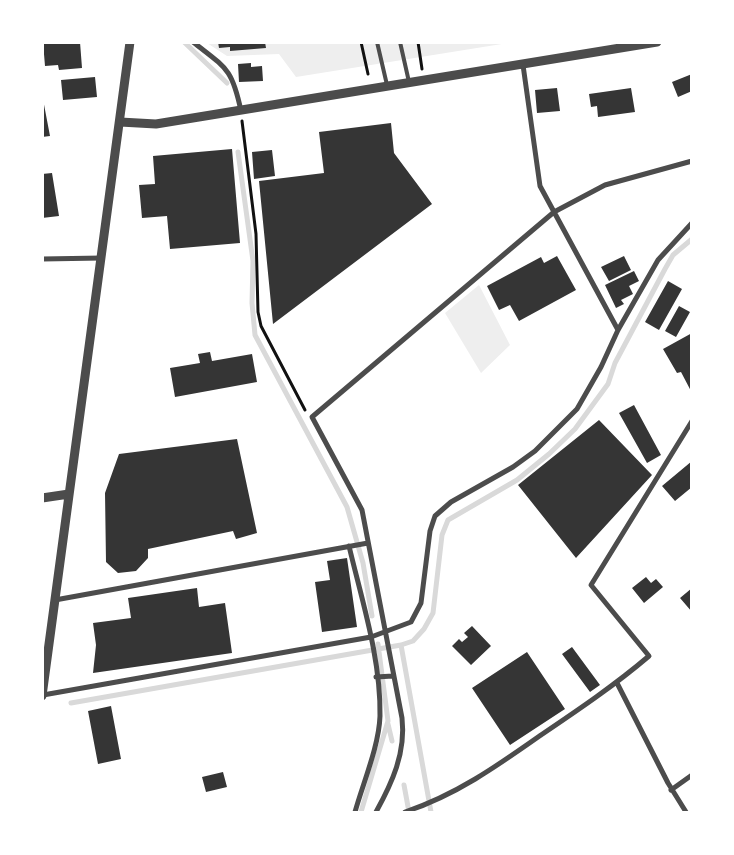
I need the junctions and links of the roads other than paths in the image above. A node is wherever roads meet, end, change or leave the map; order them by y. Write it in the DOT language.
graph roads {
  1 [pos="130,42"];
  2 [pos="193,42"];
  3 [pos="377,42"];
  4 [pos="400,42"];
  5 [pos="657,42"];
  6 [pos="523,65"];
  7 [pos="409,84"];
  8 [pos="387,87"];
  9 [pos="240,111"];
  10 [pos="120,122"];
  11 [pos="692,161"];
  12 [pos="554,212"];
  13 [pos="692,223"];
  14 [pos="102,258"];
  15 [pos="42,259"];
  16 [pos="618,330"];
  17 [pos="692,421"];
  18 [pos="69,494"];
  19 [pos="42,498"];
  20 [pos="368,543"];
  21 [pos="351,546"];
  22 [pos="55,600"];
  23 [pos="386,633"];
  24 [pos="371,637"];
  25 [pos="394,676"];
  26 [pos="378,677"];
  27 [pos="617,683"];
  28 [pos="43,695"];
  29 [pos="692,775"];
  30 [pos="671,790"];
  31 [pos="355,812"];
  32 [pos="376,812"];
  33 [pos="407,812"];
  34 [pos="686,812"];
  1 -- 10 [label="street"];
  2 -- 9 [label="street"];
  3 -- 8 [label="lane"];
  4 -- 7 [label="lane"];
  5 -- 6 [label="street"];
  6 -- 7 [label="street"];
  6 -- 12 [label="street"];
  7 -- 8 [label="street"];
  8 -- 9 [label="street"];
  9 -- 10 [label="street"];
  10 -- 14 [label="street"];
  11 -- 12 [label="street"];
  12 -- 16 [label="street"];
  12 -- 20 [label="street"];
  13 -- 16 [label="street"];
  14 -- 15 [label="street"];
  14 -- 18 [label="street"];
  16 -- 23 [label="street"];
  17 -- 27 [label="street"];
  18 -- 19 [label="street"];
  18 -- 22 [label="street"];
  20 -- 21 [label="street"];
  20 -- 23 [label="street"];
  21 -- 22 [label="street"];
  21 -- 24 [label="street"];
  22 -- 28 [label="street"];
  23 -- 24 [label="street"];
  23 -- 25 [label="street"];
  24 -- 26 [label="street"];
  24 -- 28 [label="street"];
  25 -- 26 [label="street"];
  25 -- 32 [label="street"];
  26 -- 31 [label="street"];
  27 -- 30 [label="street"];
  27 -- 33 [label="street"];
  29 -- 30 [label="street"];
  30 -- 34 [label="street"];
}
